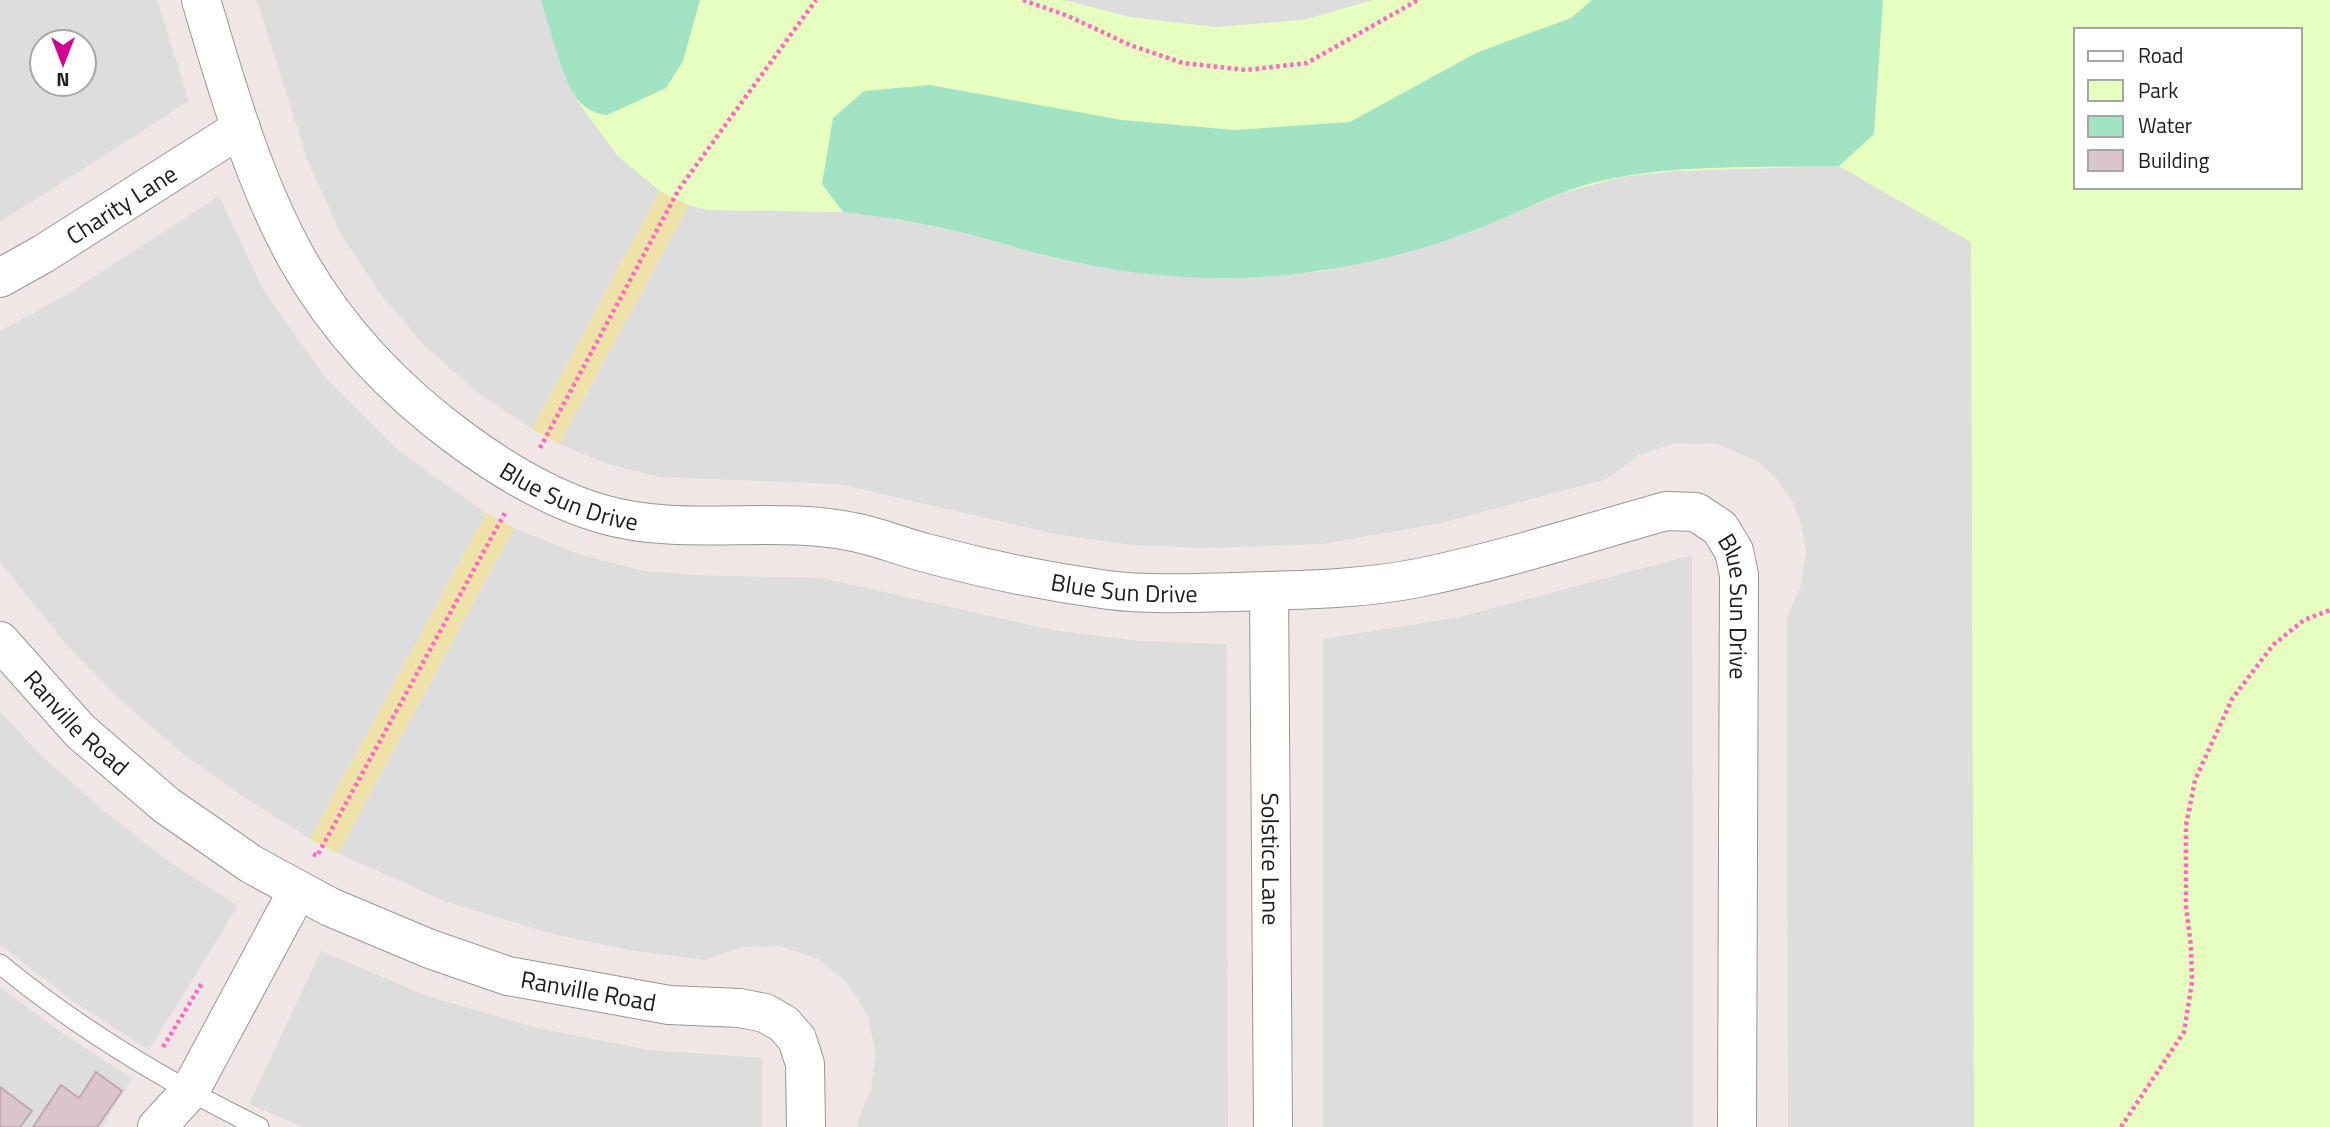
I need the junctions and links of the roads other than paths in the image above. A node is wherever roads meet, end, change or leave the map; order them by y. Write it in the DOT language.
graph roads {
  1 [pos="201,0"];
  2 [pos="241,128"];
  3 [pos="0,278"];
  4 [pos="1269,591"];
  5 [pos="0,641"];
  6 [pos="298,890"];
  7 [pos="0,964"];
  8 [pos="189,1109"];
  9 [pos="157,1127"];
  10 [pos="259,1127"];
  11 [pos="806,1127"];
  12 [pos="1273,1127"];
  13 [pos="1737,1127"];
  1 -- 2 [label="street, Blue Sun Drive"];
  2 -- 3 [label="street, Charity Lane"];
  2 -- 4 [label="street, Blue Sun Drive"];
  4 -- 12 [label="street, Solstice Lane"];
  4 -- 13 [label="street, Blue Sun Drive"];
  5 -- 6 [label="street, Ranville Road"];
  6 -- 8 [label="street"];
  6 -- 11 [label="street, Ranville Road"];
  7 -- 8 [label="lane"];
  8 -- 9 [label="street"];
  8 -- 10 [label="lane"];
}
